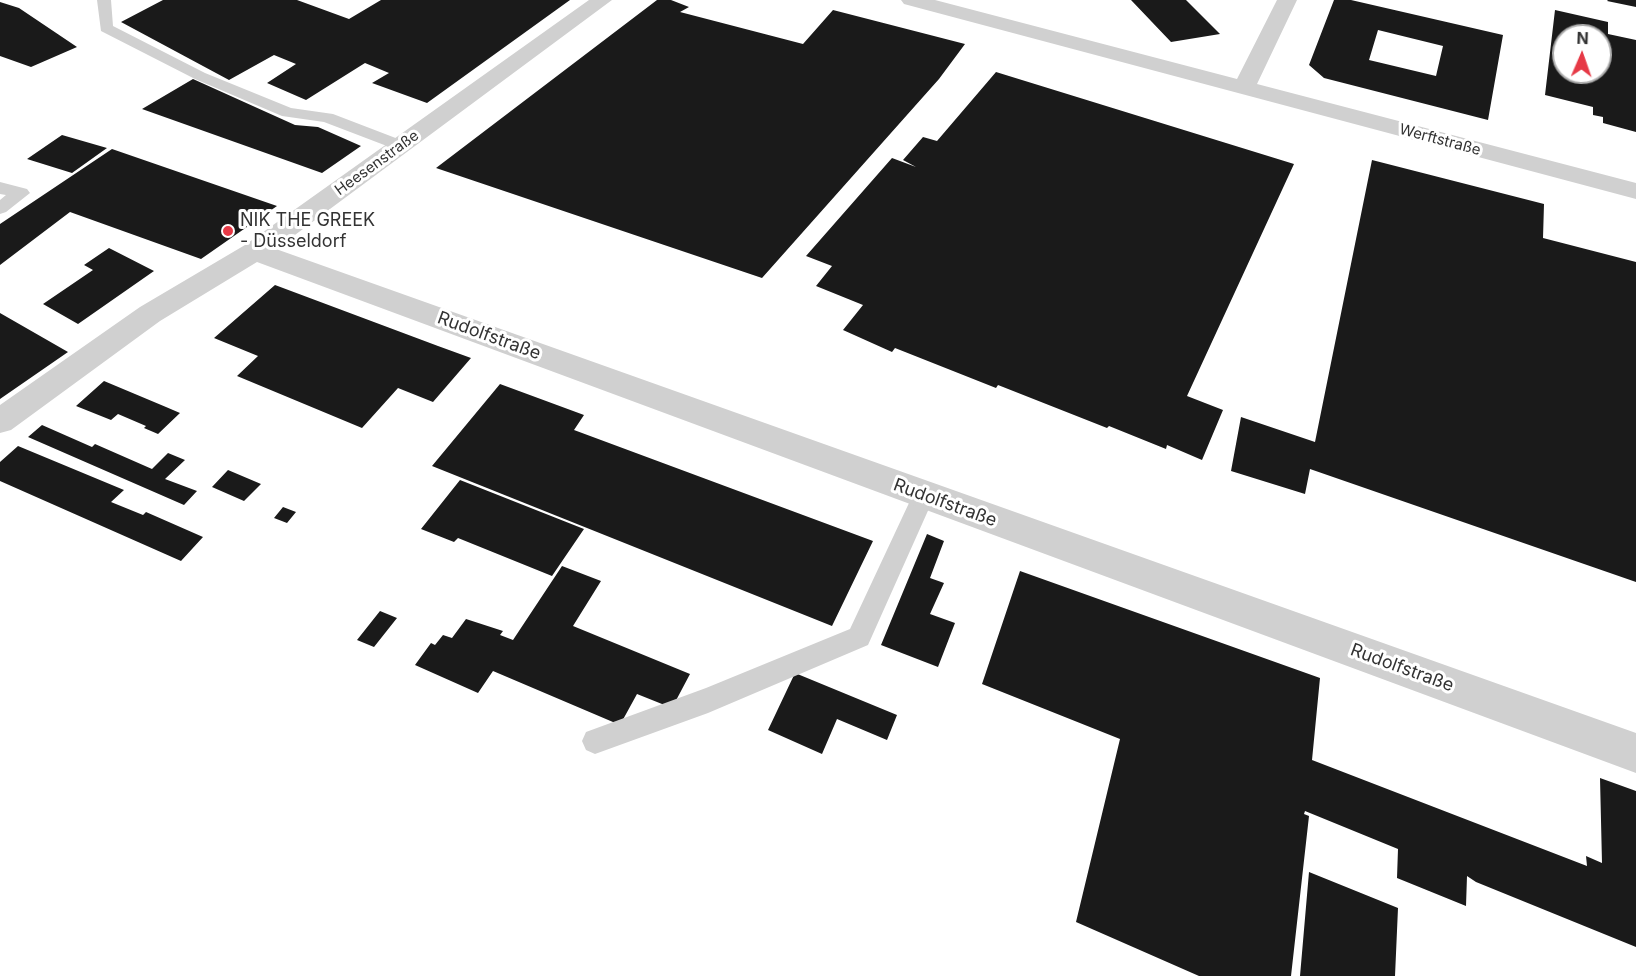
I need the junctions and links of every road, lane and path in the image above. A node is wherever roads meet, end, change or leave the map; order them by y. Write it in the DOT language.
graph roads {
  1 [pos="104,0"];
  2 [pos="602,0"];
  3 [pos="911,0"];
  4 [pos="1287,0"];
  5 [pos="1244,88"];
  6 [pos="400,146"];
  7 [pos="0,188"];
  8 [pos="1636,191"];
  9 [pos="0,208"];
  10 [pos="255,251"];
  11 [pos="0,421"];
  12 [pos="924,495"];
  13 [pos="595,741"];
  14 [pos="1636,753"];
  1 -- 6 [label="lane"];
  2 -- 6 [label="street, Heesenstraße"];
  3 -- 5 [label="street, Werftstraße"];
  4 -- 5 [label="street"];
  5 -- 8 [label="street, Werftstraße"];
  6 -- 10 [label="street, Heesenstraße"];
  7 -- 9 [label="lane"];
  10 -- 11 [label="street, Heesenstraße"];
  10 -- 12 [label="street, Rudolfstraße"];
  12 -- 13 [label="lane"];
  12 -- 14 [label="street, Rudolfstraße"];
}
